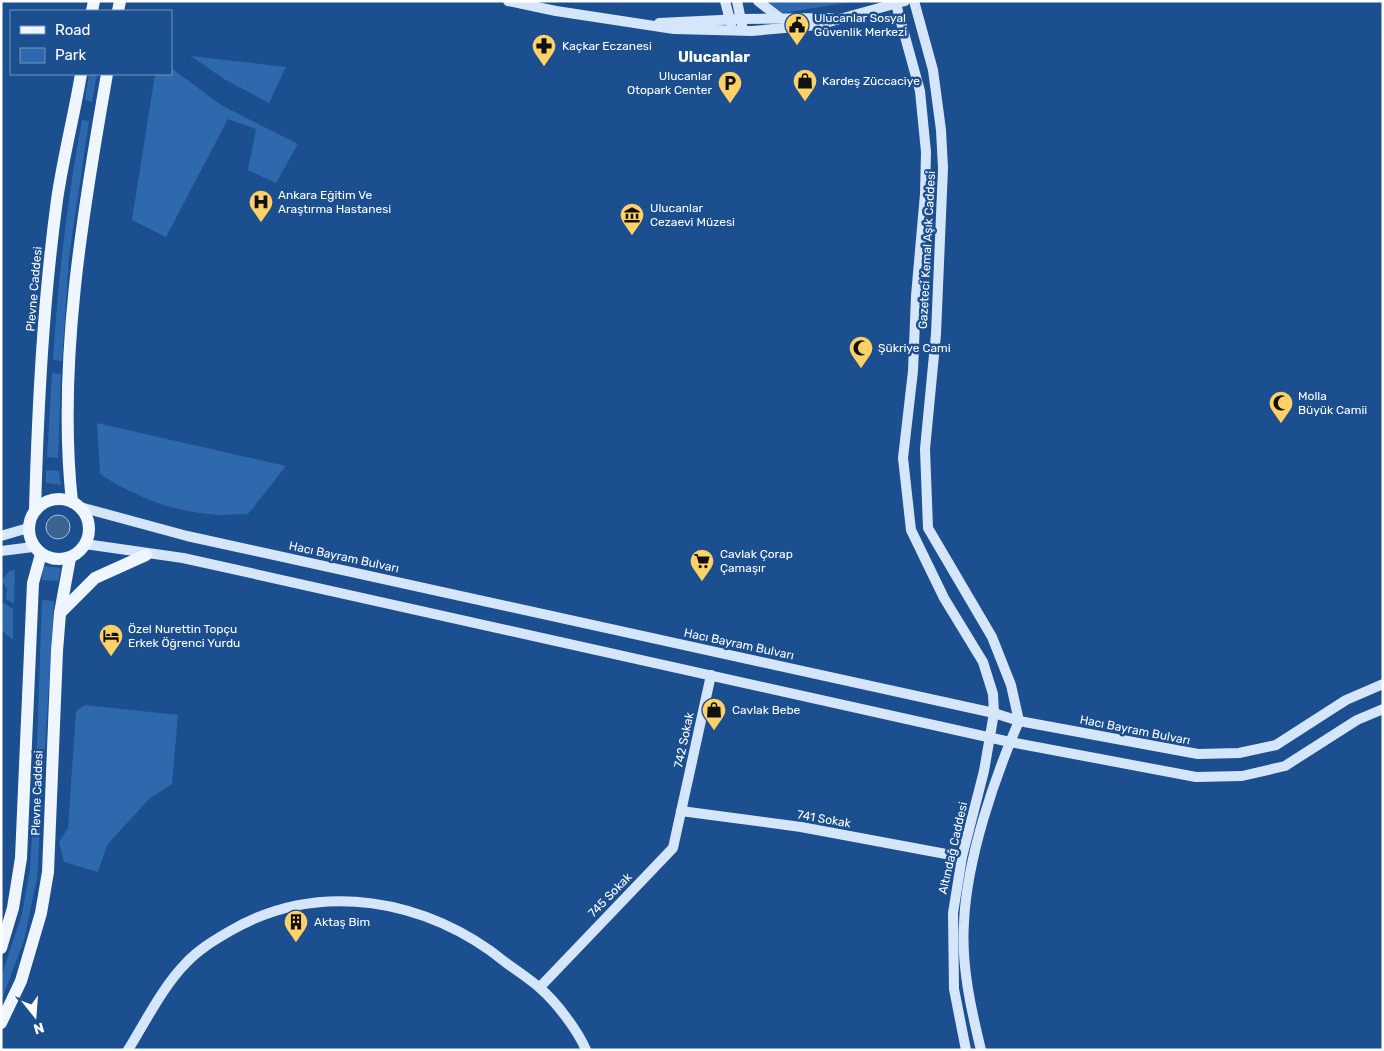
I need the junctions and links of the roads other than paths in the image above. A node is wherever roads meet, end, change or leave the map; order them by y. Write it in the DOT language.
graph roads {
  1 [pos="508,1"];
  2 [pos="725,1"];
  3 [pos="737,1"];
  4 [pos="758,1"];
  5 [pos="914,1"];
  6 [pos="900,3"];
  7 [pos="780,18"];
  8 [pos="729,19"];
  9 [pos="741,19"];
  10 [pos="842,19"];
  11 [pos="650,24"];
  12 [pos="732,31"];
  13 [pos="743,31"];
  14 [pos="81,75"];
  15 [pos="107,75"];
  16 [pos="76,505"];
  17 [pos="35,509"];
  18 [pos="28,528"];
  19 [pos="1,536"];
  20 [pos="85,544"];
  21 [pos="1,551"];
  22 [pos="37,551"];
  23 [pos="146,555"];
  24 [pos="70,558"];
  25 [pos="60,613"];
  26 [pos="711,675"];
  27 [pos="1383,684"];
  28 [pos="1383,709"];
  29 [pos="994,713"];
  30 [pos="1019,721"];
  31 [pos="990,737"];
  32 [pos="1010,742"];
  33 [pos="681,811"];
  34 [pos="962,857"];
  35 [pos="1,948"];
  36 [pos="543,991"];
  37 [pos="1,1023"];
  38 [pos="128,1050"];
  39 [pos="586,1050"];
  40 [pos="966,1050"];
  41 [pos="981,1050"];
  1 -- 11 [label="main road"];
  2 -- 8 [label="main road"];
  3 -- 9 [label="main road"];
  4 -- 7 [label="main road"];
  5 -- 30 [label="main road, Gazeteci Kemal Aşık Caddesi"];
  6 -- 10 [label="main road"];
  6 -- 29 [label="main road, Gazeteci Kemal Aşık Caddesi"];
  7 -- 9 [label="main road"];
  7 -- 10 [label="main road"];
  8 -- 9 [label="main road"];
  8 -- 11 [label="main road"];
  8 -- 12 [label="main road"];
  9 -- 13 [label="main road"];
  10 -- 13 [label="main road"];
  11 -- 12 [label="main road"];
  12 -- 13 [label="main road"];
  14 -- 17 [label="main road, Plevne Caddesi"];
  15 -- 16 [label="main road"];
  16 -- 17 [label="main road"];
  16 -- 20 [label="main road"];
  16 -- 29 [label="main road, Hacı Bayram Bulvarı"];
  17 -- 18 [label="main road, Plevne Caddesi"];
  18 -- 19 [label="main road"];
  18 -- 22 [label="main road"];
  20 -- 23 [label="main road"];
  20 -- 24 [label="main road"];
  21 -- 22 [label="main road"];
  22 -- 24 [label="main road"];
  22 -- 35 [label="main road, Plevne Caddesi"];
  23 -- 25 [label="main road"];
  23 -- 26 [label="main road"];
  24 -- 25 [label="main road, Plevne Caddesi"];
  25 -- 37 [label="main road, Plevne Caddesi"];
  26 -- 31 [label="main road"];
  26 -- 33 [label="main road, 742 Sokak"];
  27 -- 30 [label="main road, Hacı Bayram Bulvarı"];
  28 -- 32 [label="main road"];
  29 -- 30 [label="main road, Hacı Bayram Bulvarı"];
  29 -- 31 [label="main road, Altındağ Caddesi"];
  30 -- 32 [label="main road, Altındağ Caddesi"];
  31 -- 32 [label="main road"];
  31 -- 34 [label="main road, Altındağ Caddesi"];
  32 -- 41 [label="main road, Altındağ Caddesi"];
  33 -- 34 [label="main road, 741 Sokak"];
  33 -- 36 [label="main road, 745 Sokak"];
  34 -- 40 [label="main road, Altındağ Caddesi"];
  36 -- 38 [label="main road"];
  36 -- 39 [label="main road"];
}
